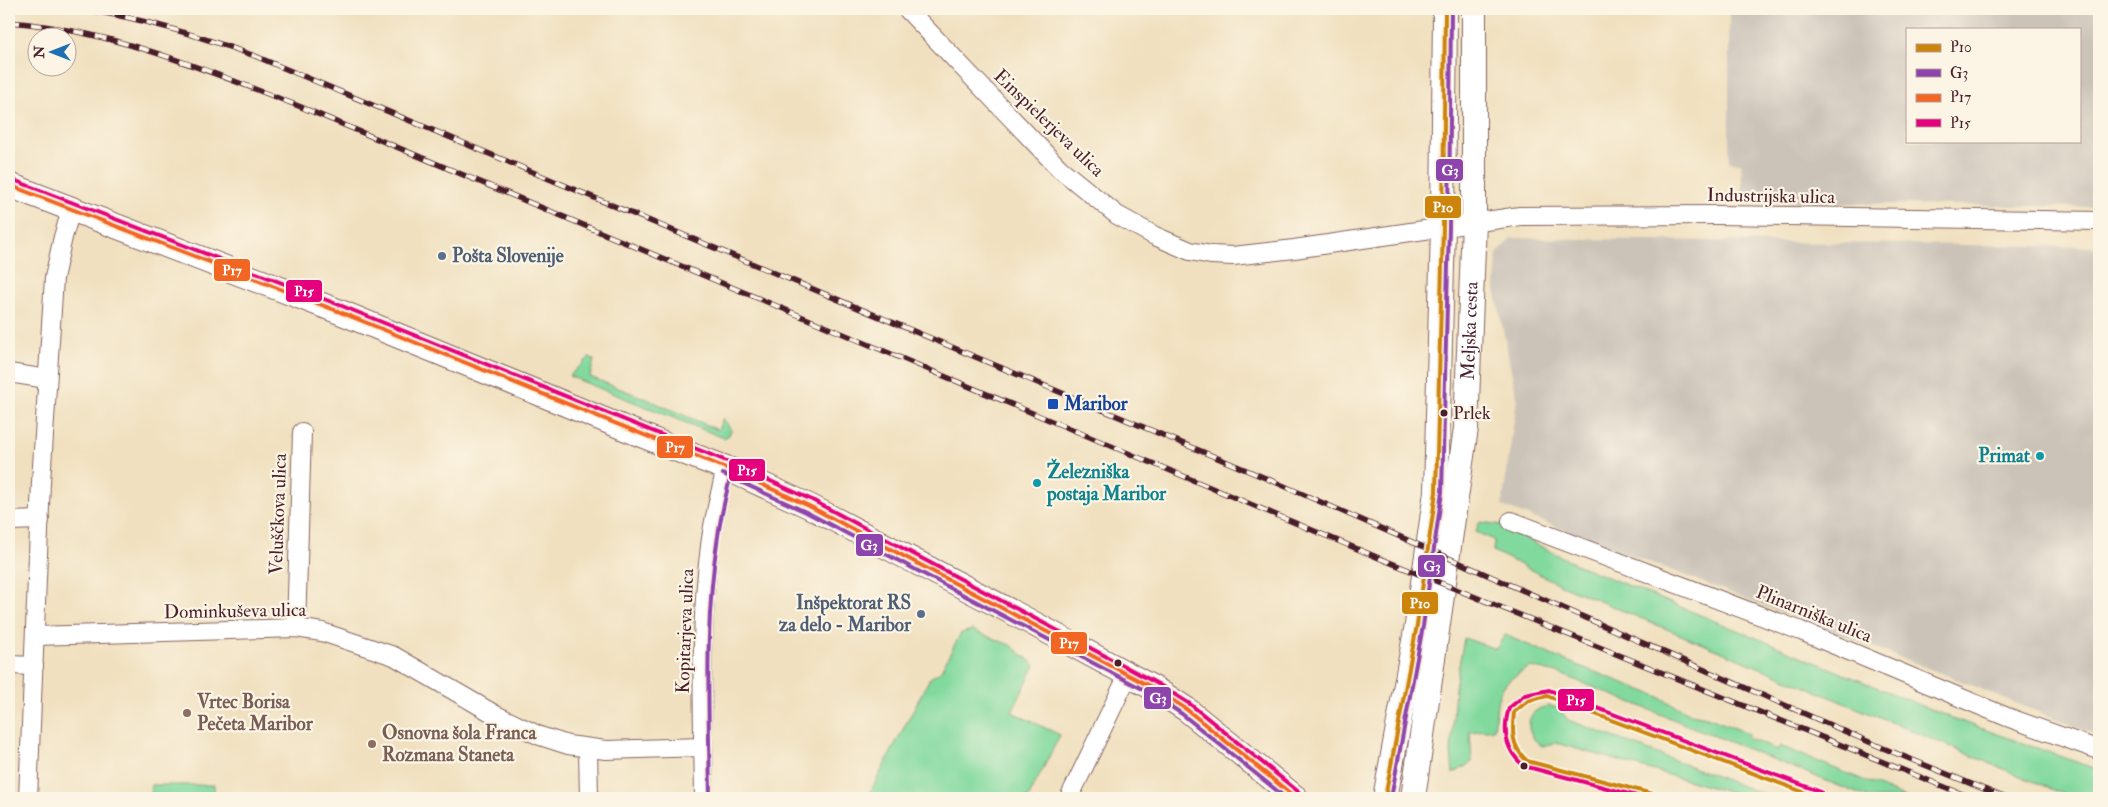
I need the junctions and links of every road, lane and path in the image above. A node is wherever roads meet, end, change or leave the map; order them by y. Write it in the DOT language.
graph roads {
  1 [pos="907,9"];
  2 [pos="1446,9"];
  3 [pos="1474,9"];
  4 [pos="9,185"];
  5 [pos="71,210"];
  6 [pos="2099,221"];
  7 [pos="1474,222"];
  8 [pos="1443,227"];
  9 [pos="9,373"];
  10 [pos="47,379"];
  11 [pos="302,432"];
  12 [pos="726,468"];
  13 [pos="40,520"];
  14 [pos="9,521"];
  15 [pos="1511,521"];
  16 [pos="296,628"];
  17 [pos="36,636"];
  18 [pos="9,665"];
  19 [pos="34,666"];
  20 [pos="1128,675"];
  21 [pos="702,746"];
  22 [pos="588,749"];
  23 [pos="2099,750"];
  24 [pos="28,798"];
  25 [pos="589,798"];
  26 [pos="704,798"];
  27 [pos="1069,798"];
  28 [pos="1296,798"];
  29 [pos="1385,798"];
  30 [pos="1413,798"];
  1 -- 8 [label="street, Einspielerjeva ulica"];
  2 -- 8 [label="main road, Meljska cesta"];
  3 -- 7 [label="main road, Meljska cesta"];
  4 -- 5 [label="main road"];
  5 -- 10 [label="street"];
  5 -- 12 [label="main road"];
  6 -- 7 [label="street, Industrijska ulica"];
  7 -- 8 [label="street, Industrijska ulica"];
  7 -- 30 [label="main road, Meljska cesta"];
  8 -- 29 [label="main road, Meljska cesta"];
  9 -- 10 [label="street"];
  10 -- 13 [label="street"];
  11 -- 16 [label="street, Veluščkova ulica"];
  12 -- 20 [label="main road"];
  12 -- 21 [label="street, Kopitarjeva ulica"];
  13 -- 14 [label="street"];
  13 -- 17 [label="street"];
  15 -- 23 [label="street, Plinarniška ulica"];
  16 -- 17 [label="street, Dominkuševa ulica"];
  16 -- 22 [label="street, Dominkuševa ulica"];
  17 -- 19 [label="street"];
  18 -- 19 [label="street"];
  19 -- 24 [label="street"];
  20 -- 27 [label="street"];
  20 -- 28 [label="main road"];
  21 -- 22 [label="street, Dominkuševa ulica"];
  21 -- 26 [label="street, Kopitarjeva ulica"];
  22 -- 25 [label="street"];
}
